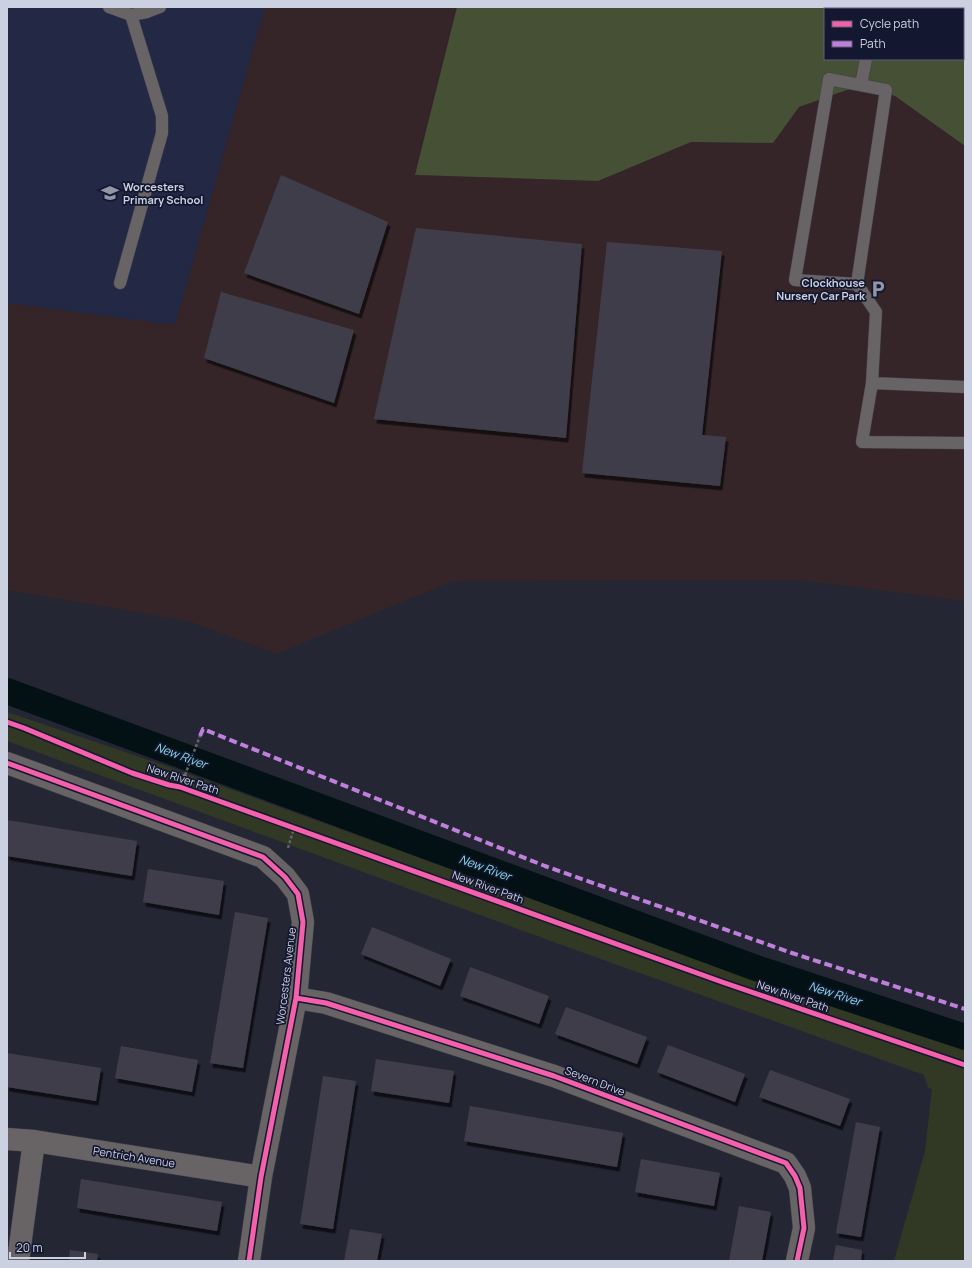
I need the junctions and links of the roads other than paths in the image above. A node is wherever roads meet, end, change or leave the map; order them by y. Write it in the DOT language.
graph roads {
  1 [pos="109,7"];
  2 [pos="160,7"];
  3 [pos="131,15"];
  4 [pos="866,60"];
  5 [pos="861,85"];
  6 [pos="120,283"];
  7 [pos="857,284"];
  8 [pos="872,383"];
  9 [pos="965,387"];
  10 [pos="965,443"];
  11 [pos="7,763"];
  12 [pos="296,998"];
  13 [pos="7,1139"];
  14 [pos="34,1141"];
  15 [pos="261,1177"];
  16 [pos="18,1261"];
  17 [pos="249,1261"];
  18 [pos="797,1261"];
  1 -- 3 [label="lane"];
  2 -- 3 [label="lane"];
  3 -- 6 [label="lane"];
  4 -- 5 [label="lane"];
  5 -- 7 [label="lane"];
  5 -- 7 [label="lane"];
  7 -- 8 [label="lane"];
  8 -- 9 [label="lane"];
  8 -- 10 [label="lane"];
  11 -- 12 [label="street, Worcesters Avenue"];
  12 -- 15 [label="street, Worcesters Avenue"];
  12 -- 18 [label="street, Severn Drive"];
  13 -- 14 [label="street, Pentrich Avenue"];
  14 -- 15 [label="street, Pentrich Avenue"];
  14 -- 16 [label="street"];
  15 -- 17 [label="street, Worcesters Avenue"];
}
